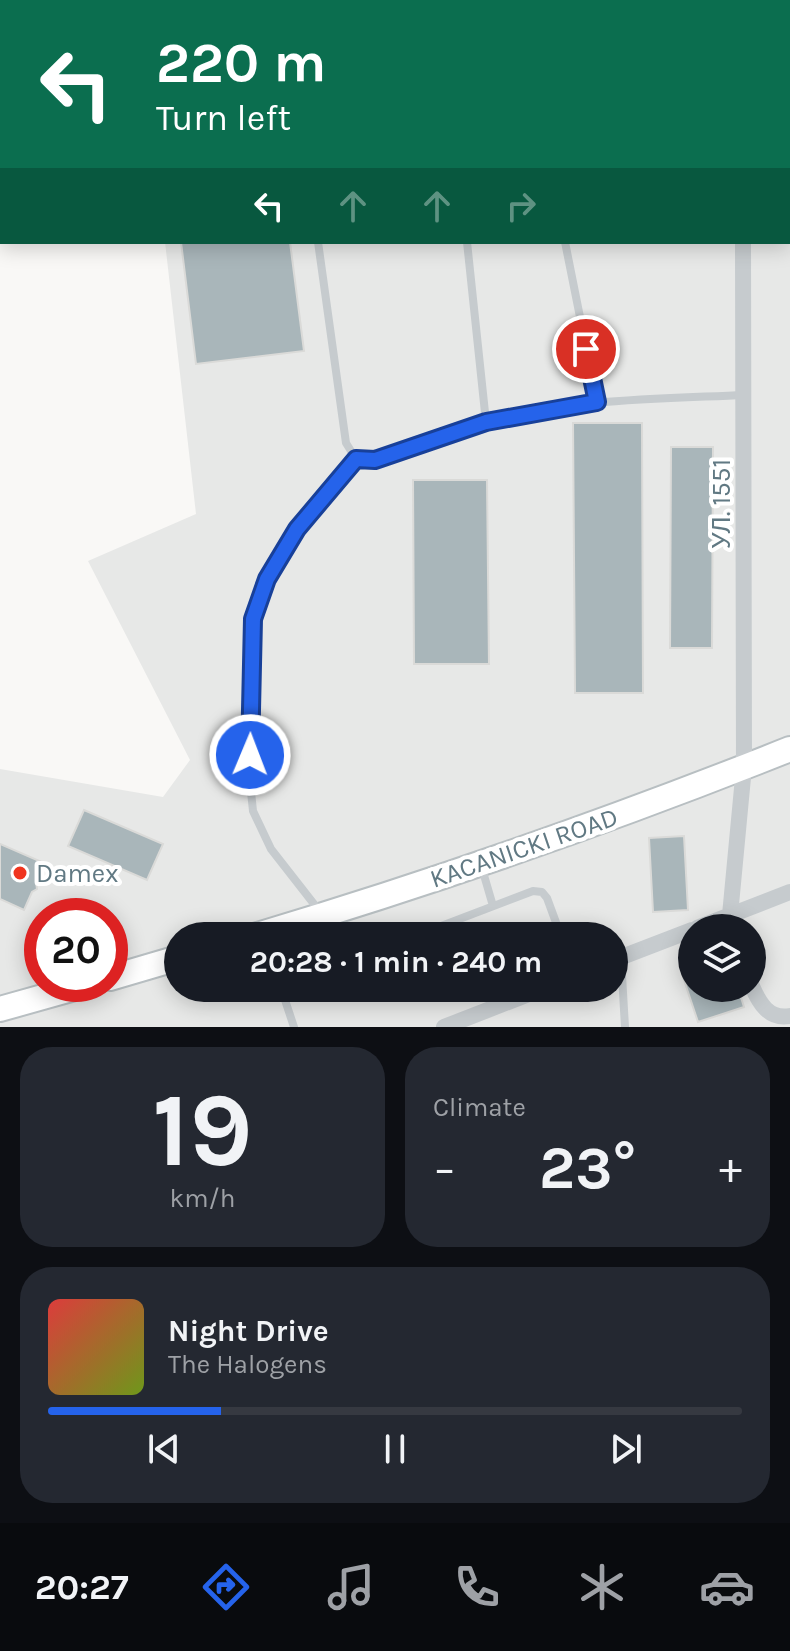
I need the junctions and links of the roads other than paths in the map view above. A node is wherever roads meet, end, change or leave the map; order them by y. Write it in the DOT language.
graph roads {
  1 [pos="318,244"];
  2 [pos="467,244"];
  3 [pos="565,244"];
  4 [pos="743,244"];
  5 [pos="745,395"];
  6 [pos="597,402"];
  7 [pos="486,422"];
  8 [pos="356,459"];
  9 [pos="790,749"];
  10 [pos="744,767"];
  11 [pos="480,863"];
  12 [pos="790,892"];
  13 [pos="493,906"];
  14 [pos="733,914"];
  15 [pos="747,914"];
  16 [pos="322,915"];
  17 [pos="301,922"];
  18 [pos="451,922"];
  19 [pos="556,922"];
  20 [pos="678,936"];
  21 [pos="628,955"];
  22 [pos="164,962"];
  23 [pos="128,973"];
  24 [pos="25,1002"];
  25 [pos="286,1002"];
  26 [pos="508,1002"];
  27 [pos="622,1002"];
  28 [pos="761,1002"];
  29 [pos="0,1009"];
  30 [pos="784,1020"];
  31 [pos="294,1027"];
  32 [pos="444,1027"];
  33 [pos="625,1027"];
  1 -- 8 [label="lane"];
  2 -- 7 [label="lane"];
  3 -- 6 [label="lane"];
  4 -- 5 [label="street, УЛ. 1551"];
  5 -- 6 [label="lane"];
  5 -- 10 [label="street, УЛ. 1551"];
  6 -- 7 [label="lane"];
  7 -- 8 [label="lane"];
  8 -- 16 [label="lane"];
  9 -- 10 [label="street, KACANICKI ROAD"];
  10 -- 11 [label="street, KACANICKI ROAD"];
  10 -- 14 [label="street, УЛ. 1551"];
  11 -- 13 [label="lane"];
  11 -- 16 [label="street, KACANICKI ROAD"];
  12 -- 15 [label="street"];
  13 -- 18 [label="lane"];
  13 -- 19 [label="lane"];
  16 -- 17 [label="street, KACANICKI ROAD"];
  20 -- 21 [label="street"];
  22 -- 23 [label="street"];
  24 -- 29 [label="street"];
  25 -- 31 [label="lane"];
  26 -- 32 [label="street"];
  27 -- 33 [label="lane"];
  28 -- 30 [label="street"];
}
